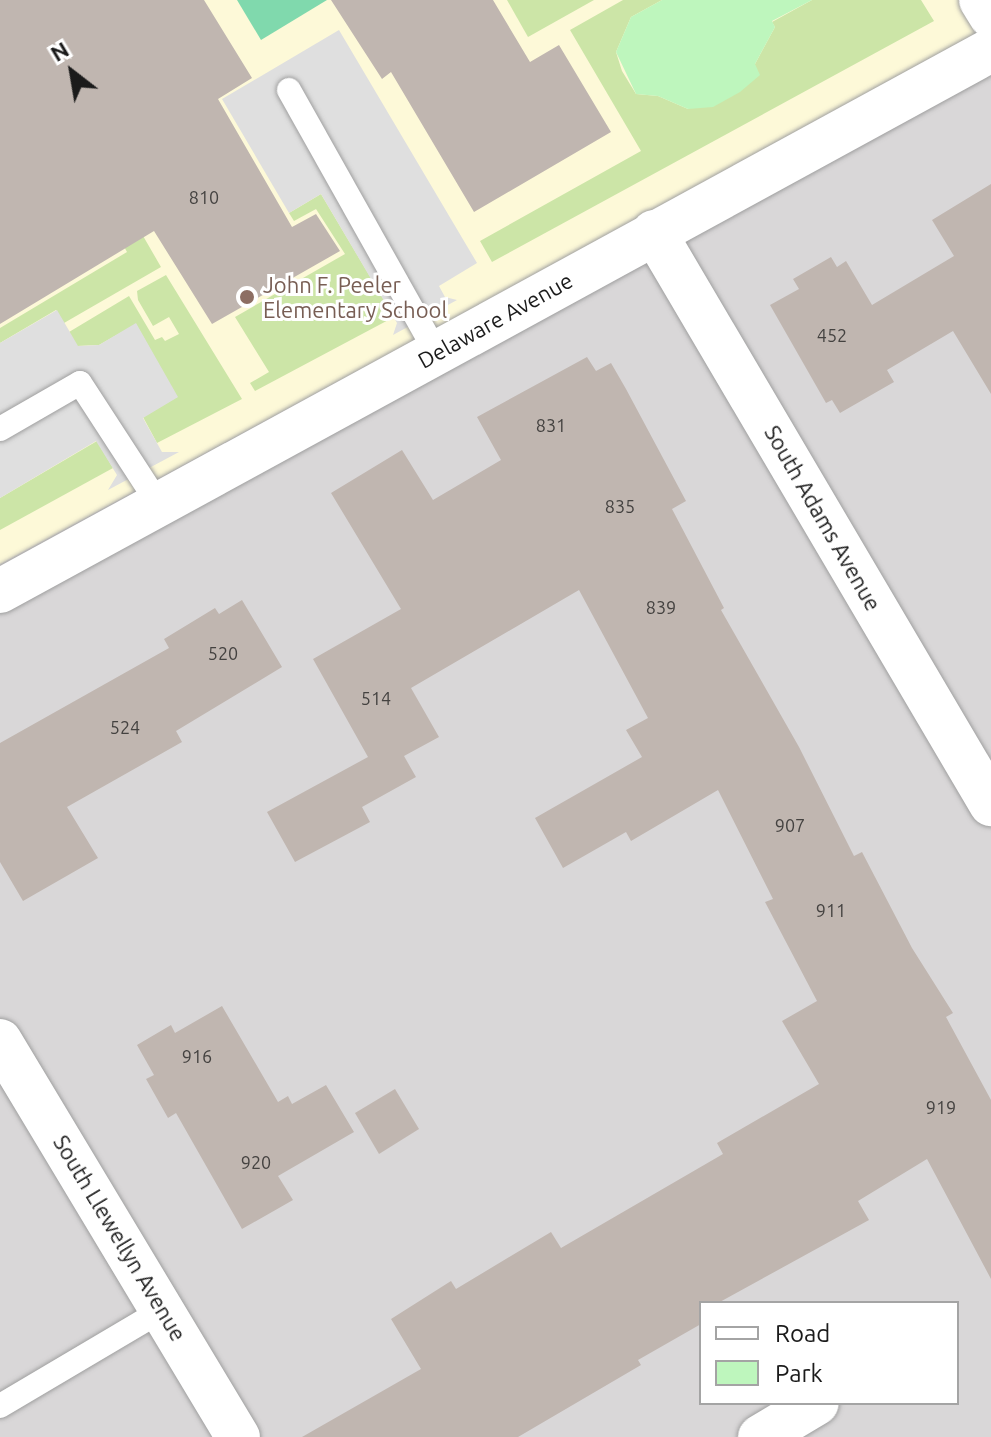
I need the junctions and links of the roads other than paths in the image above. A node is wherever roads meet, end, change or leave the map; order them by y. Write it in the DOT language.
graph roads {
  1 [pos="981,0"];
  2 [pos="991,16"];
  3 [pos="991,50"];
  4 [pos="289,90"];
  5 [pos="654,232"];
  6 [pos="436,352"];
  7 [pos="0,429"];
  8 [pos="160,506"];
  9 [pos="0,591"];
  10 [pos="991,804"];
  11 [pos="0,1041"];
  12 [pos="164,1309"];
  13 [pos="814,1405"];
  14 [pos="0,1406"];
  15 [pos="238,1437"];
  16 [pos="760,1437"];
  1 -- 2 [label="street"];
  3 -- 5 [label="street, Delaware Avenue"];
  4 -- 6 [label="lane"];
  5 -- 6 [label="street, Delaware Avenue"];
  5 -- 10 [label="street, South Adams Avenue"];
  6 -- 8 [label="street, Delaware Avenue"];
  7 -- 8 [label="lane"];
  8 -- 9 [label="street, Delaware Avenue"];
  11 -- 12 [label="street, South Llewellyn Avenue"];
  12 -- 14 [label="lane"];
  12 -- 15 [label="street, South Llewellyn Avenue"];
  13 -- 16 [label="street"];
}
